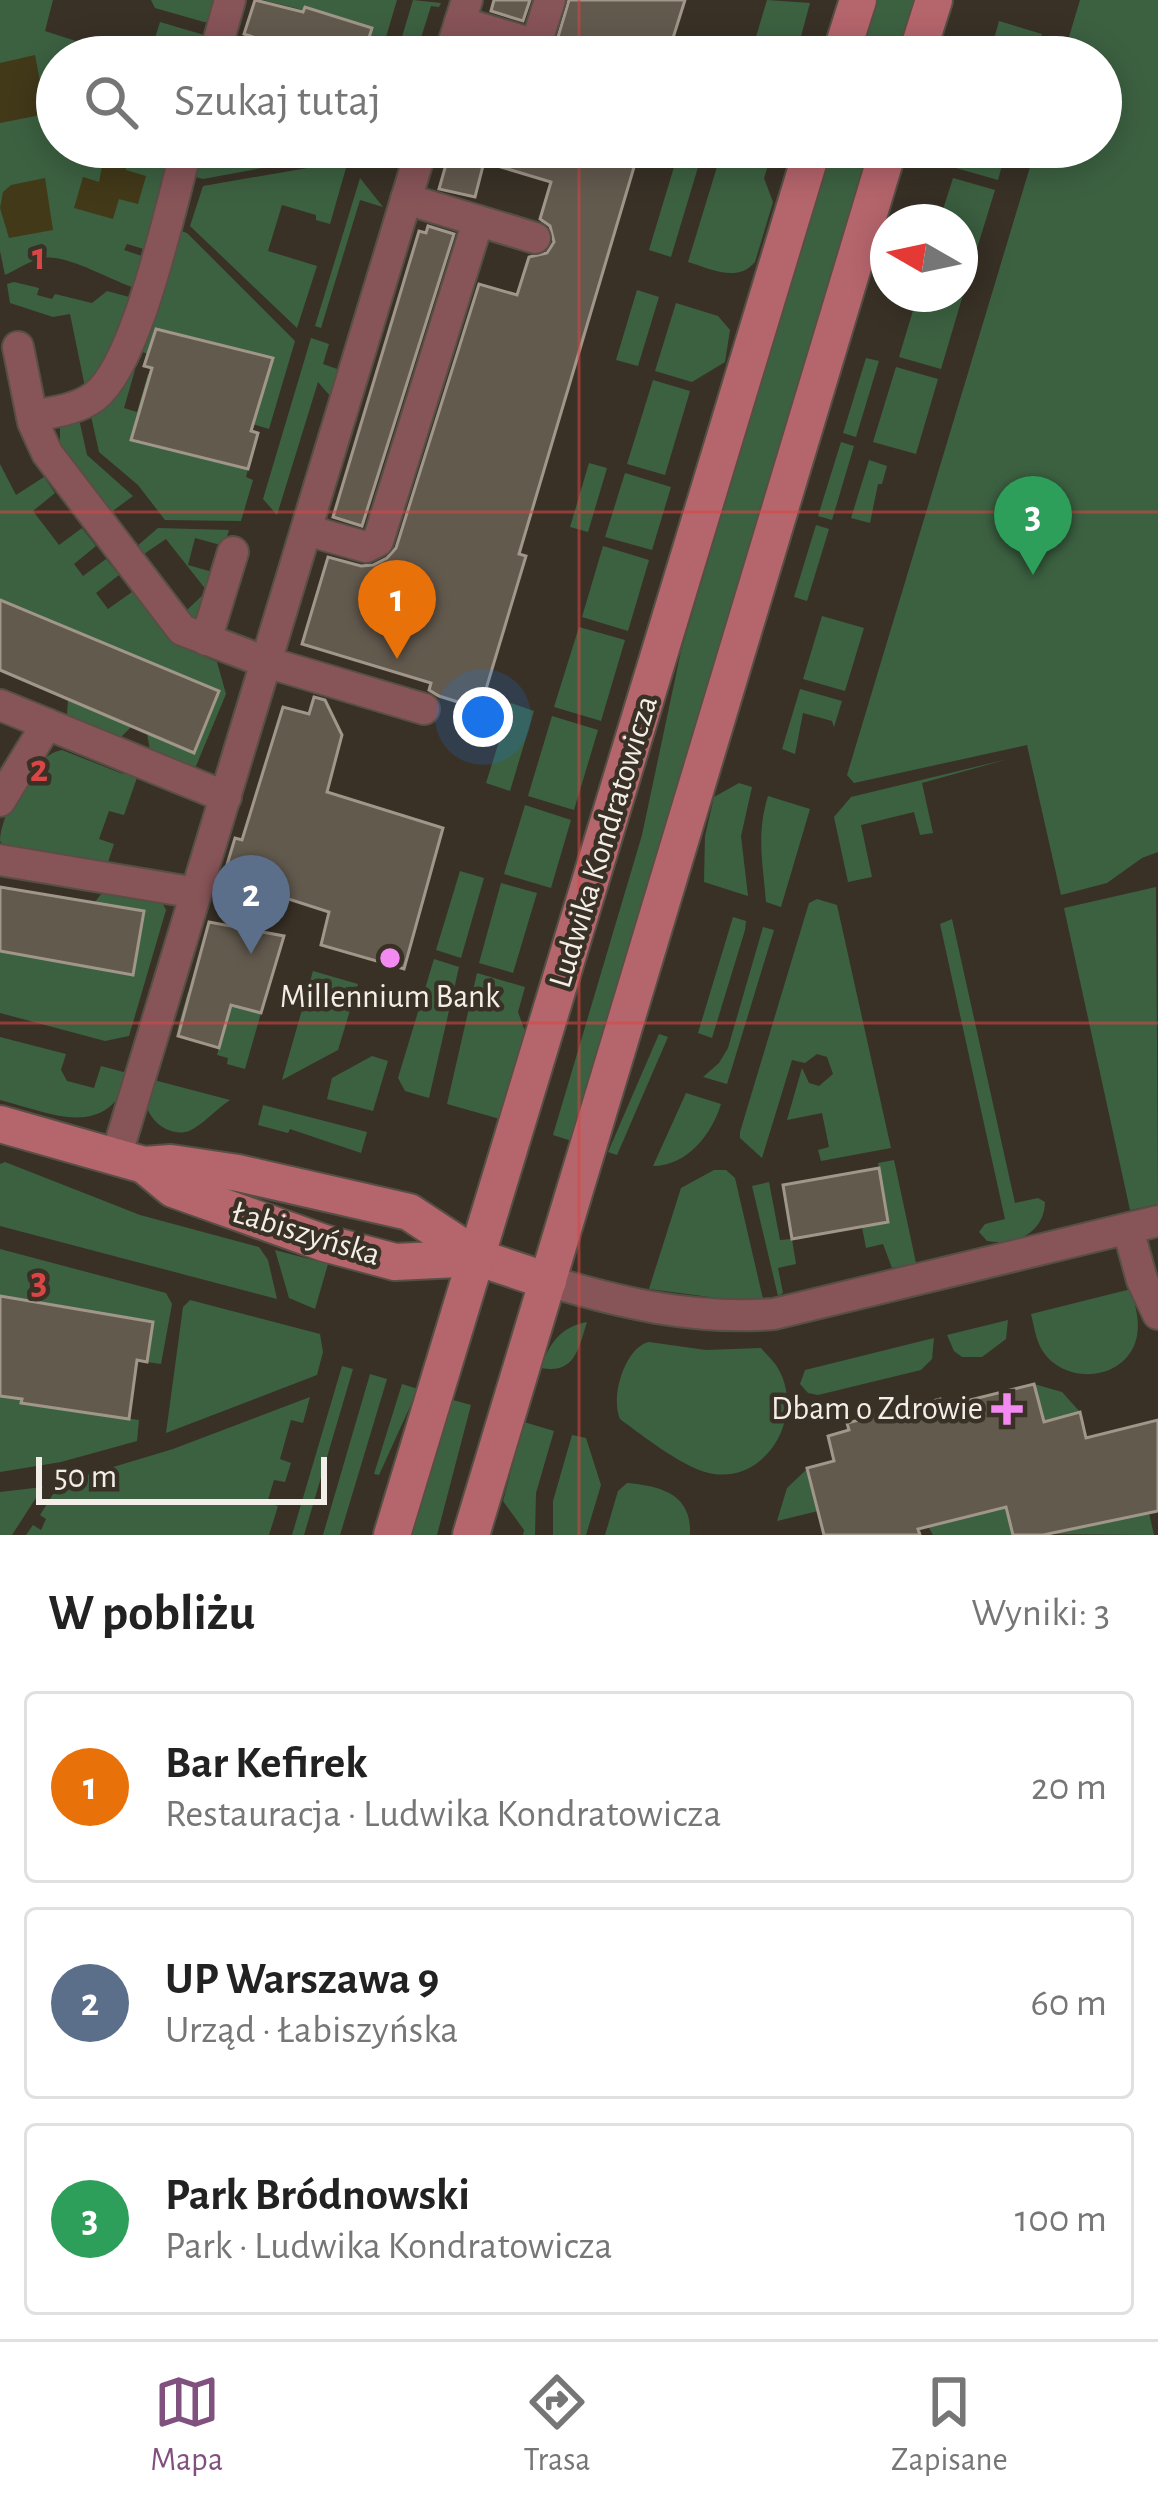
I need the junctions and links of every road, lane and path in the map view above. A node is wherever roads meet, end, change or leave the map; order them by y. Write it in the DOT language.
graph roads {
  1 [pos="230,0"];
  2 [pos="550,0"];
  3 [pos="858,0"];
  4 [pos="934,0"];
  5 [pos="463,11"];
  6 [pos="220,36"];
  7 [pos="507,36"];
  8 [pos="539,36"];
  9 [pos="847,36"];
  10 [pos="923,36"];
  11 [pos="182,168"];
  12 [pos="416,168"];
  13 [pos="807,168"];
  14 [pos="884,168"];
  15 [pos="406,200"];
  16 [pos="478,221"];
  17 [pos="535,238"];
  18 [pos="18,347"];
  19 [pos="21,409"];
  20 [pos="306,530"];
  21 [pos="233,552"];
  22 [pos="206,640"];
  23 [pos="266,662"];
  24 [pos="0,705"];
  25 [pos="424,709"];
  26 [pos="47,724"];
  27 [pos="226,796"];
  28 [pos="0,801"];
  29 [pos="0,860"];
  30 [pos="196,893"];
  31 [pos="0,1124"];
  32 [pos="130,1161"];
  33 [pos="1143,1225"];
  34 [pos="479,1258"];
  35 [pos="548,1281"];
  36 [pos="1158,1314"];
  37 [pos="392,1535"];
  38 [pos="470,1535"];
  1 -- 6 [label="street"];
  2 -- 8 [label="street"];
  3 -- 9 [label="main road"];
  4 -- 10 [label="main road"];
  5 -- 7 [label="street"];
  11 -- 19 [label="street"];
  12 -- 15 [label="street"];
  13 -- 34 [label="main road, Ludwika Kondratowicza"];
  14 -- 35 [label="main road"];
  15 -- 16 [label="street"];
  15 -- 20 [label="street"];
  16 -- 17 [label="street"];
  16 -- 20 [label="street"];
  18 -- 19 [label="street"];
  19 -- 22 [label="street"];
  20 -- 23 [label="street"];
  21 -- 22 [label="street"];
  22 -- 23 [label="street"];
  23 -- 25 [label="street"];
  23 -- 27 [label="street"];
  24 -- 26 [label="street"];
  26 -- 27 [label="street"];
  26 -- 28 [label="street"];
  27 -- 30 [label="street"];
  29 -- 30 [label="street"];
  30 -- 32 [label="street"];
  31 -- 32 [label="main road, Łabiszyńska"];
  32 -- 34 [label="main road, Łabiszyńska"];
  32 -- 34 [label="main road, Łabiszyńska"];
  33 -- 35 [label="street"];
  33 -- 36 [label="street"];
  34 -- 35 [label="main road, Łabiszyńska"];
  34 -- 37 [label="main road, Ludwika Kondratowicza"];
  35 -- 38 [label="main road"];
}
